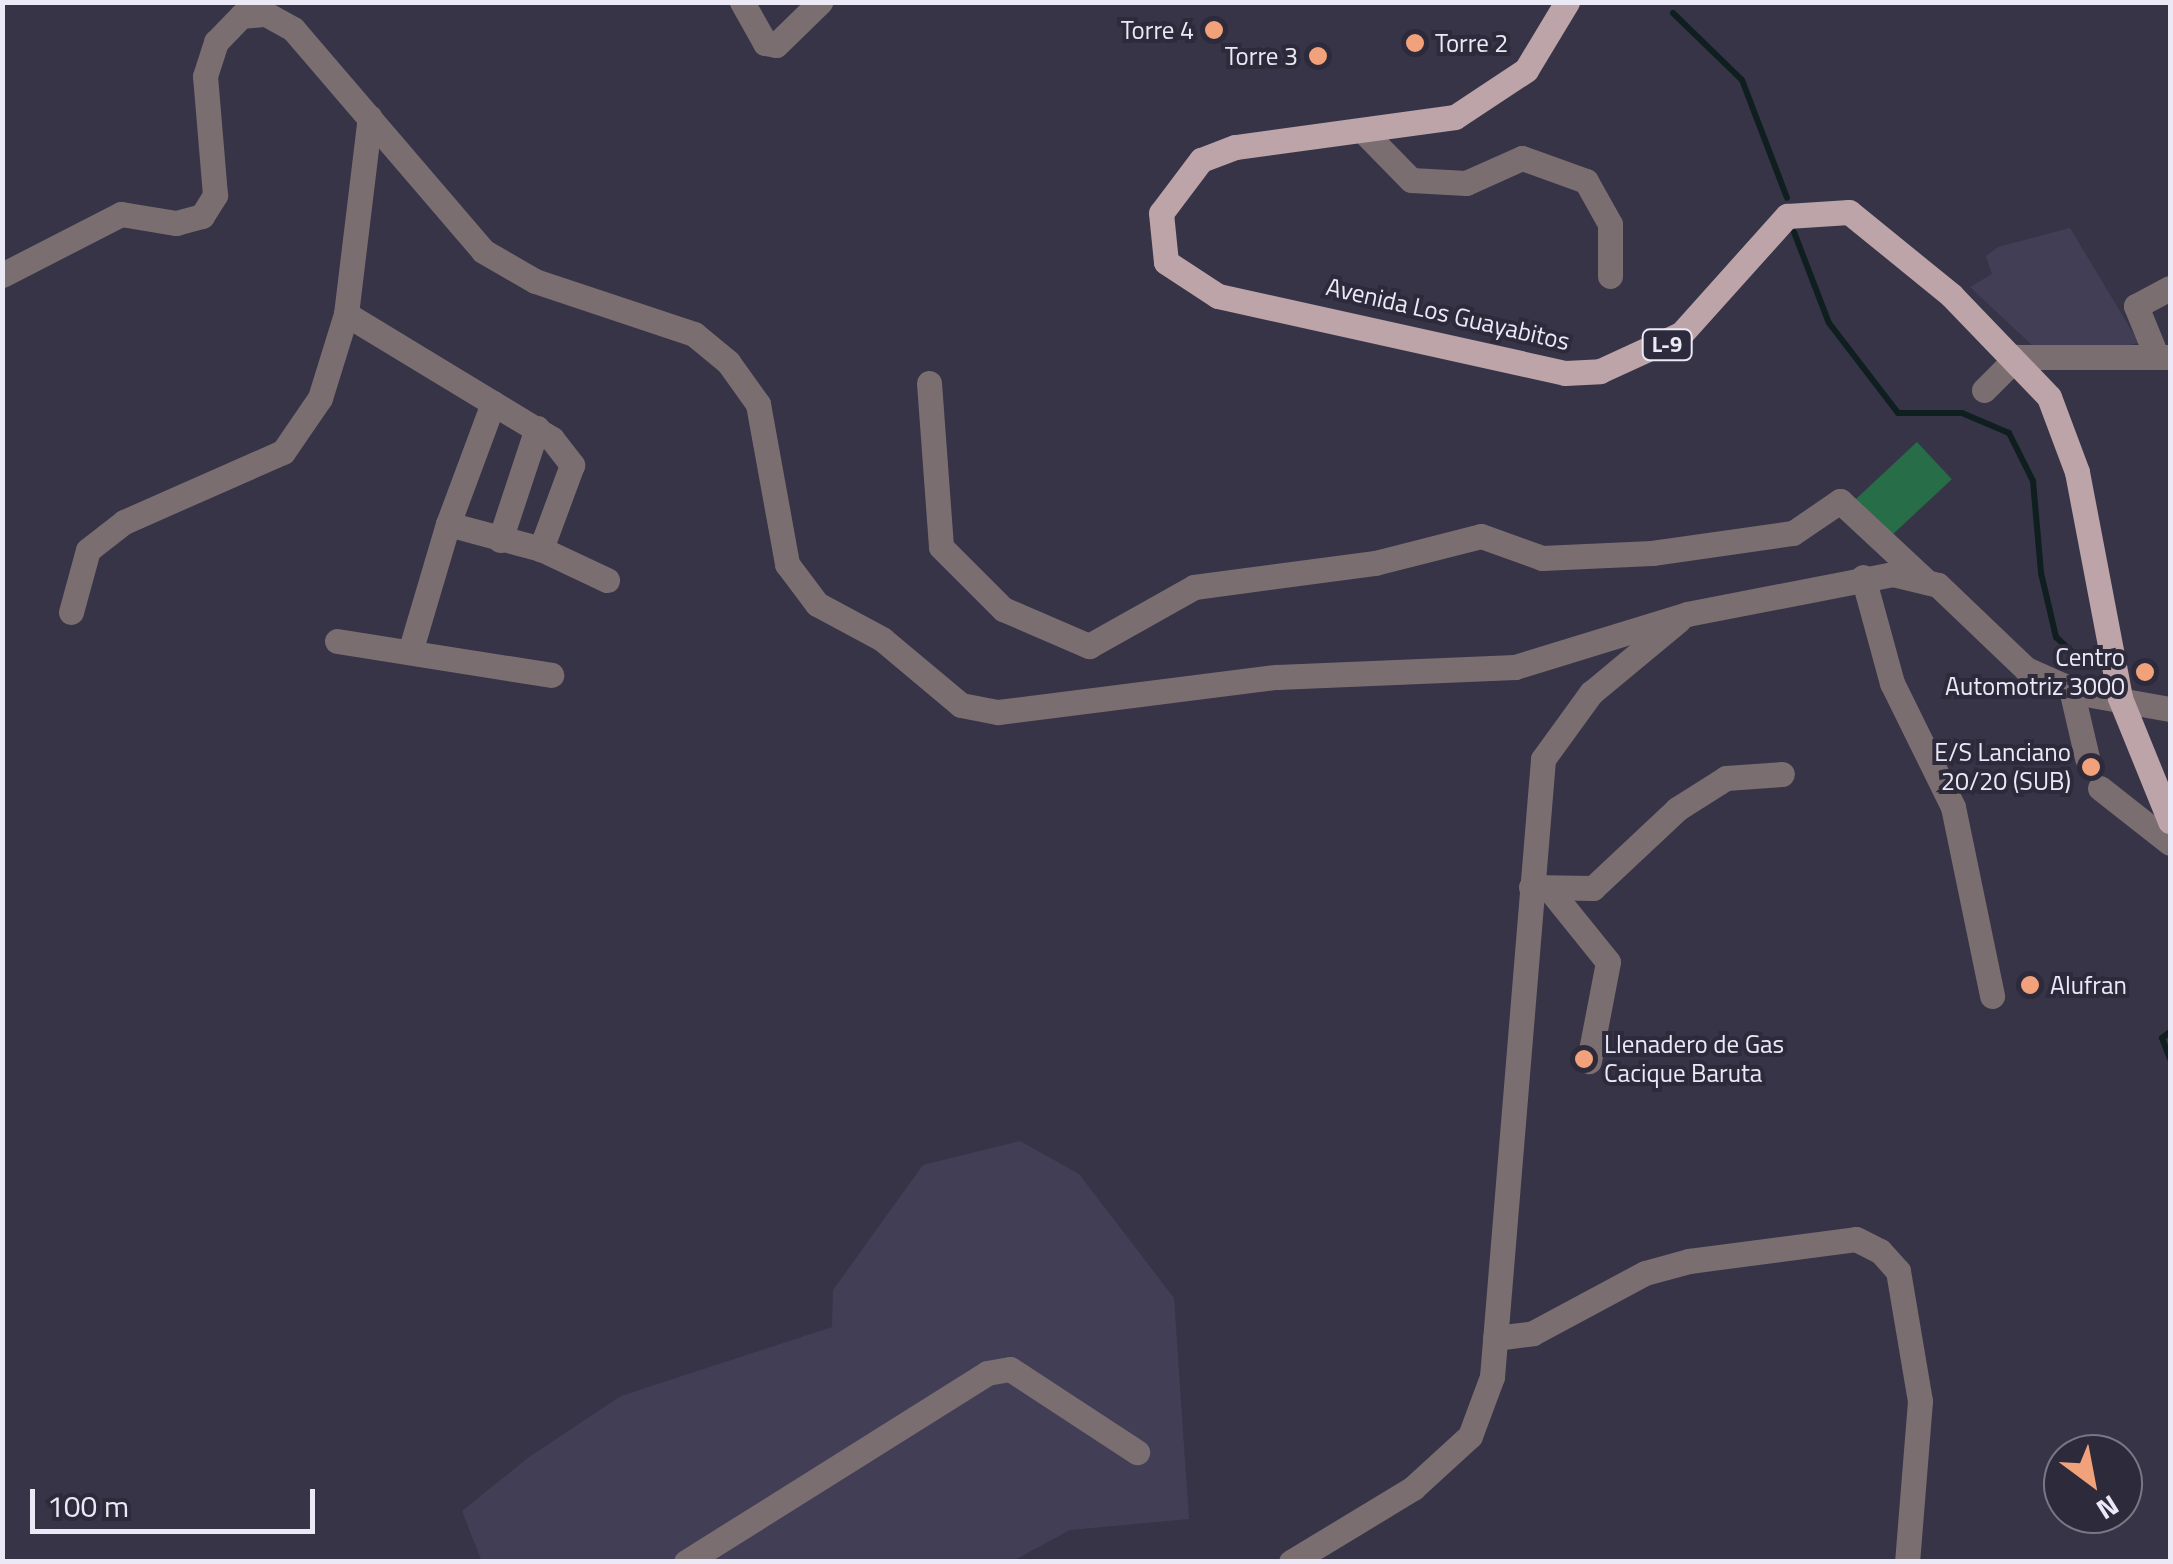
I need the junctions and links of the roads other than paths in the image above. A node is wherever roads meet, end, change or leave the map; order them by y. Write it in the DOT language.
graph roads {
  1 [pos="742,2"];
  2 [pos="820,2"];
  3 [pos="1567,2"];
  4 [pos="370,117"];
  5 [pos="1366,134"];
  6 [pos="2,274"];
  7 [pos="1610,276"];
  8 [pos="2170,288"];
  9 [pos="346,314"];
  10 [pos="2163,356"];
  11 [pos="2017,357"];
  12 [pos="930,383"];
  13 [pos="1984,390"];
  14 [pos="493,404"];
  15 [pos="537,428"];
  16 [pos="448,524"];
  17 [pos="500,540"];
  18 [pos="540,549"];
  19 [pos="1864,577"];
  20 [pos="607,580"];
  21 [pos="1926,582"];
  22 [pos="71,612"];
  23 [pos="1687,614"];
  24 [pos="337,641"];
  25 [pos="410,652"];
  26 [pos="551,675"];
  27 [pos="2071,689"];
  28 [pos="2120,698"];
  29 [pos="2170,709"];
  30 [pos="2088,758"];
  31 [pos="1782,774"];
  32 [pos="2100,788"];
  33 [pos="2170,821"];
  34 [pos="2170,842"];
  35 [pos="1540,888"];
  36 [pos="1992,996"];
  37 [pos="1589,1062"];
  38 [pos="1495,1338"];
  39 [pos="1137,1452"];
  40 [pos="686,1562"];
  41 [pos="1291,1562"];
  42 [pos="1907,1562"];
  1 -- 2 [label="street"];
  3 -- 5 [label="main road, Avenida Los Guayabitos / L-9"];
  4 -- 6 [label="street"];
  4 -- 9 [label="street"];
  4 -- 23 [label="street"];
  5 -- 7 [label="street"];
  5 -- 11 [label="main road, Avenida Los Guayabitos / L-9"];
  8 -- 10 [label="street"];
  9 -- 14 [label="street"];
  9 -- 22 [label="street"];
  10 -- 11 [label="street"];
  11 -- 13 [label="street"];
  11 -- 28 [label="main road, Avenida Los Guayabitos / L-9"];
  12 -- 21 [label="street"];
  14 -- 15 [label="street"];
  14 -- 16 [label="street"];
  15 -- 17 [label="street"];
  15 -- 18 [label="street"];
  16 -- 17 [label="street"];
  16 -- 25 [label="street"];
  17 -- 18 [label="street"];
  18 -- 20 [label="street"];
  19 -- 21 [label="street"];
  19 -- 23 [label="street"];
  19 -- 36 [label="street"];
  21 -- 27 [label="street"];
  23 -- 35 [label="street"];
  24 -- 25 [label="street"];
  25 -- 26 [label="street"];
  27 -- 28 [label="street"];
  27 -- 30 [label="street"];
  28 -- 29 [label="street"];
  28 -- 33 [label="main road, Avenida Los Guayabitos / L-9"];
  31 -- 35 [label="street"];
  32 -- 34 [label="street"];
  35 -- 37 [label="street"];
  35 -- 38 [label="street"];
  38 -- 41 [label="street"];
  38 -- 42 [label="street"];
  39 -- 40 [label="street"];
}
